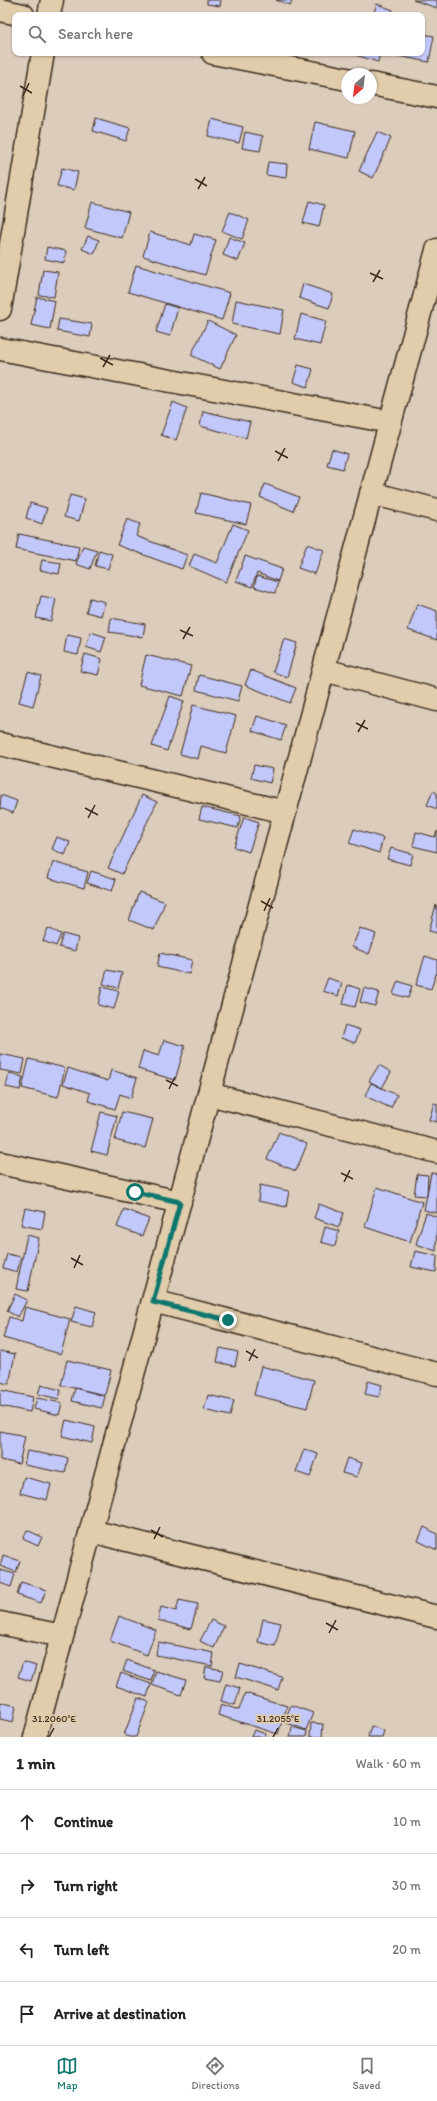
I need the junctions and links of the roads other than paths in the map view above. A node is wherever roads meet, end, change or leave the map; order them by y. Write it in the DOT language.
graph roads {
  1 [pos="52,0"];
  2 [pos="0,10"];
  3 [pos="50,12"];
  4 [pos="12,13"];
  5 [pos="42,56"];
  6 [pos="228,56"];
  7 [pos="341,78"];
  8 [pos="377,85"];
  9 [pos="437,97"];
  10 [pos="437,250"];
  11 [pos="433,278"];
  12 [pos="0,309"];
  13 [pos="0,349"];
  14 [pos="390,422"];
  15 [pos="371,493"];
  16 [pos="437,510"];
  17 [pos="324,670"];
  18 [pos="437,700"];
  19 [pos="0,744"];
  20 [pos="285,812"];
  21 [pos="209,1094"];
  22 [pos="437,1152"];
  23 [pos="0,1163"];
  24 [pos="180,1202"];
  25 [pos="153,1302"];
  26 [pos="437,1374"];
  27 [pos="91,1531"];
  28 [pos="437,1617"];
  29 [pos="0,1623"];
  30 [pos="62,1636"];
  31 [pos="35,1737"];
  1 -- 3 [label="street"];
  2 -- 4 [label="street"];
  5 -- 12 [label="street"];
  6 -- 7 [label="street"];
  8 -- 9 [label="street"];
  10 -- 11 [label="street"];
  11 -- 14 [label="street"];
  13 -- 14 [label="street"];
  14 -- 15 [label="street"];
  15 -- 16 [label="street"];
  15 -- 17 [label="street"];
  17 -- 18 [label="street"];
  17 -- 20 [label="street"];
  19 -- 20 [label="street"];
  20 -- 21 [label="street"];
  21 -- 22 [label="street"];
  21 -- 24 [label="street"];
  23 -- 24 [label="street"];
  24 -- 25 [label="street"];
  25 -- 26 [label="street"];
  25 -- 27 [label="street"];
  27 -- 28 [label="street"];
  27 -- 30 [label="street"];
  29 -- 30 [label="street"];
  30 -- 31 [label="street"];
}
